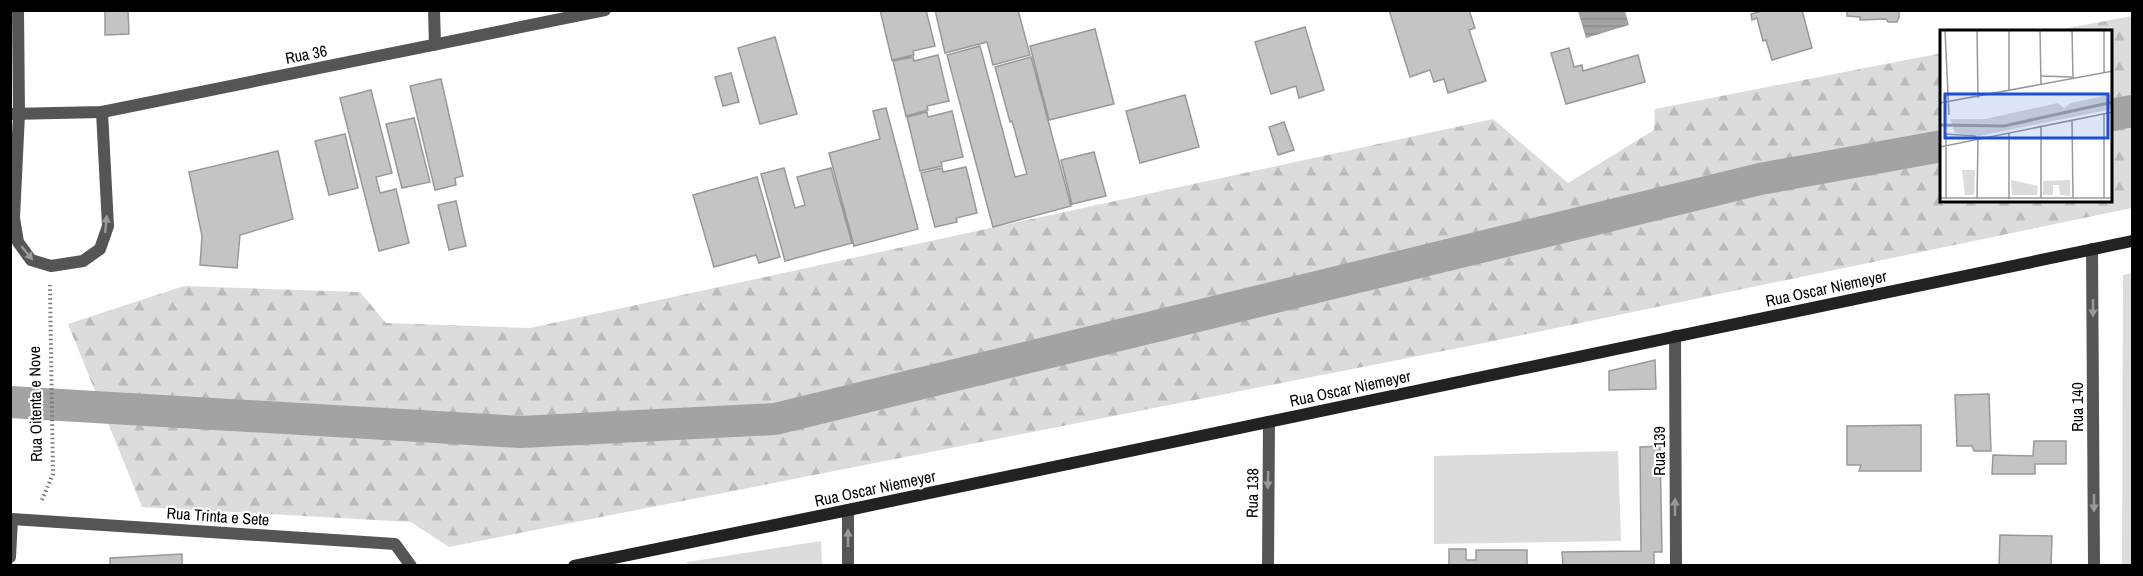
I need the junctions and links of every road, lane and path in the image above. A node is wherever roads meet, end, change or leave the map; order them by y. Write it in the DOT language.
graph roads {
  1 [pos="18,10"];
  2 [pos="434,10"];
  3 [pos="605,10"];
  4 [pos="435,45"];
  5 [pos="102,112"];
  6 [pos="15,114"];
  7 [pos="2133,241"];
  8 [pos="2092,249"];
  9 [pos="50,305"];
  10 [pos="1675,336"];
  11 [pos="1269,422"];
  12 [pos="848,510"];
  13 [pos="12,519"];
  14 [pos="10,557"];
  15 [pos="411,566"];
  16 [pos="574,566"];
  17 [pos="848,566"];
  18 [pos="1268,566"];
  19 [pos="1676,566"];
  20 [pos="2094,566"];
  1 -- 6 [label="street"];
  2 -- 4 [label="street"];
  3 -- 4 [label="street, Rua 36"];
  4 -- 5 [label="street, Rua 36"];
  5 -- 6 [label="street, Rua 36"];
  6 -- 5 [label="street, one-way"];
  7 -- 8 [label="street, Rua Oscar Niemeyer"];
  8 -- 10 [label="street, Rua Oscar Niemeyer"];
  8 -- 20 [label="street, Rua 140, one-way"];
  9 -- 13 [label="path, Rua Oitenta e Nove"];
  10 -- 11 [label="street, Rua Oscar Niemeyer"];
  19 -- 10 [label="street, Rua 139, one-way"];
  11 -- 12 [label="street, Rua Oscar Niemeyer"];
  11 -- 18 [label="street, Rua 138, one-way"];
  12 -- 16 [label="street, Rua Oscar Niemeyer"];
  17 -- 12 [label="street, one-way"];
  13 -- 14 [label="street"];
  13 -- 15 [label="street, Rua Trinta e Sete"];
}
